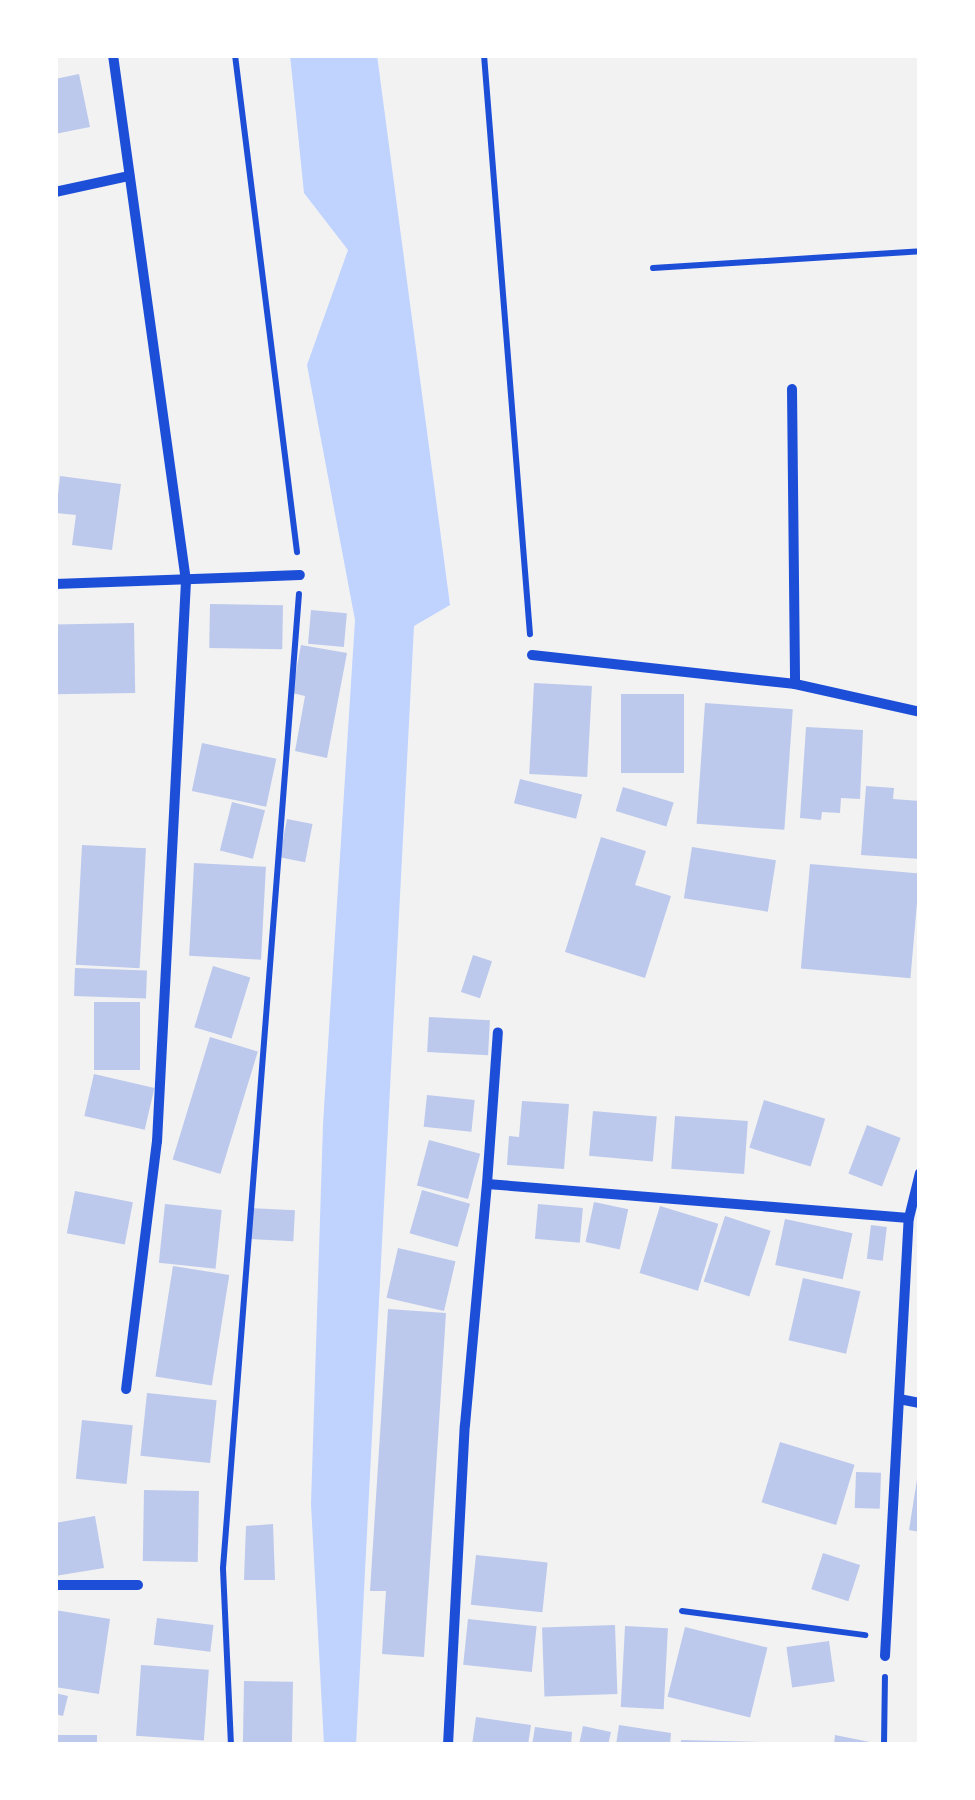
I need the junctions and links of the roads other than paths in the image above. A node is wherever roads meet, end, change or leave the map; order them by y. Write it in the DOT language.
graph roads {
  1 [pos="112,55"];
  2 [pos="129,176"];
  3 [pos="55,192"];
  4 [pos="792,389"];
  5 [pos="300,574"];
  6 [pos="186,580"];
  7 [pos="55,584"];
  8 [pos="532,655"];
  9 [pos="795,684"];
  10 [pos="920,712"];
  11 [pos="498,1032"];
  12 [pos="920,1173"];
  13 [pos="487,1184"];
  14 [pos="909,1218"];
  15 [pos="126,1389"];
  16 [pos="899,1399"];
  17 [pos="920,1403"];
  18 [pos="55,1585"];
  19 [pos="138,1586"];
  20 [pos="886,1656"];
  21 [pos="448,1745"];
  1 -- 2 [label="street"];
  2 -- 3 [label="street"];
  2 -- 6 [label="street"];
  4 -- 9 [label="street"];
  5 -- 6 [label="street"];
  6 -- 7 [label="street"];
  6 -- 15 [label="street"];
  8 -- 9 [label="street"];
  9 -- 10 [label="street"];
  11 -- 13 [label="street"];
  12 -- 14 [label="street"];
  13 -- 14 [label="street"];
  13 -- 21 [label="street"];
  14 -- 16 [label="street"];
  16 -- 17 [label="street"];
  16 -- 20 [label="street"];
  18 -- 19 [label="street"];
}
